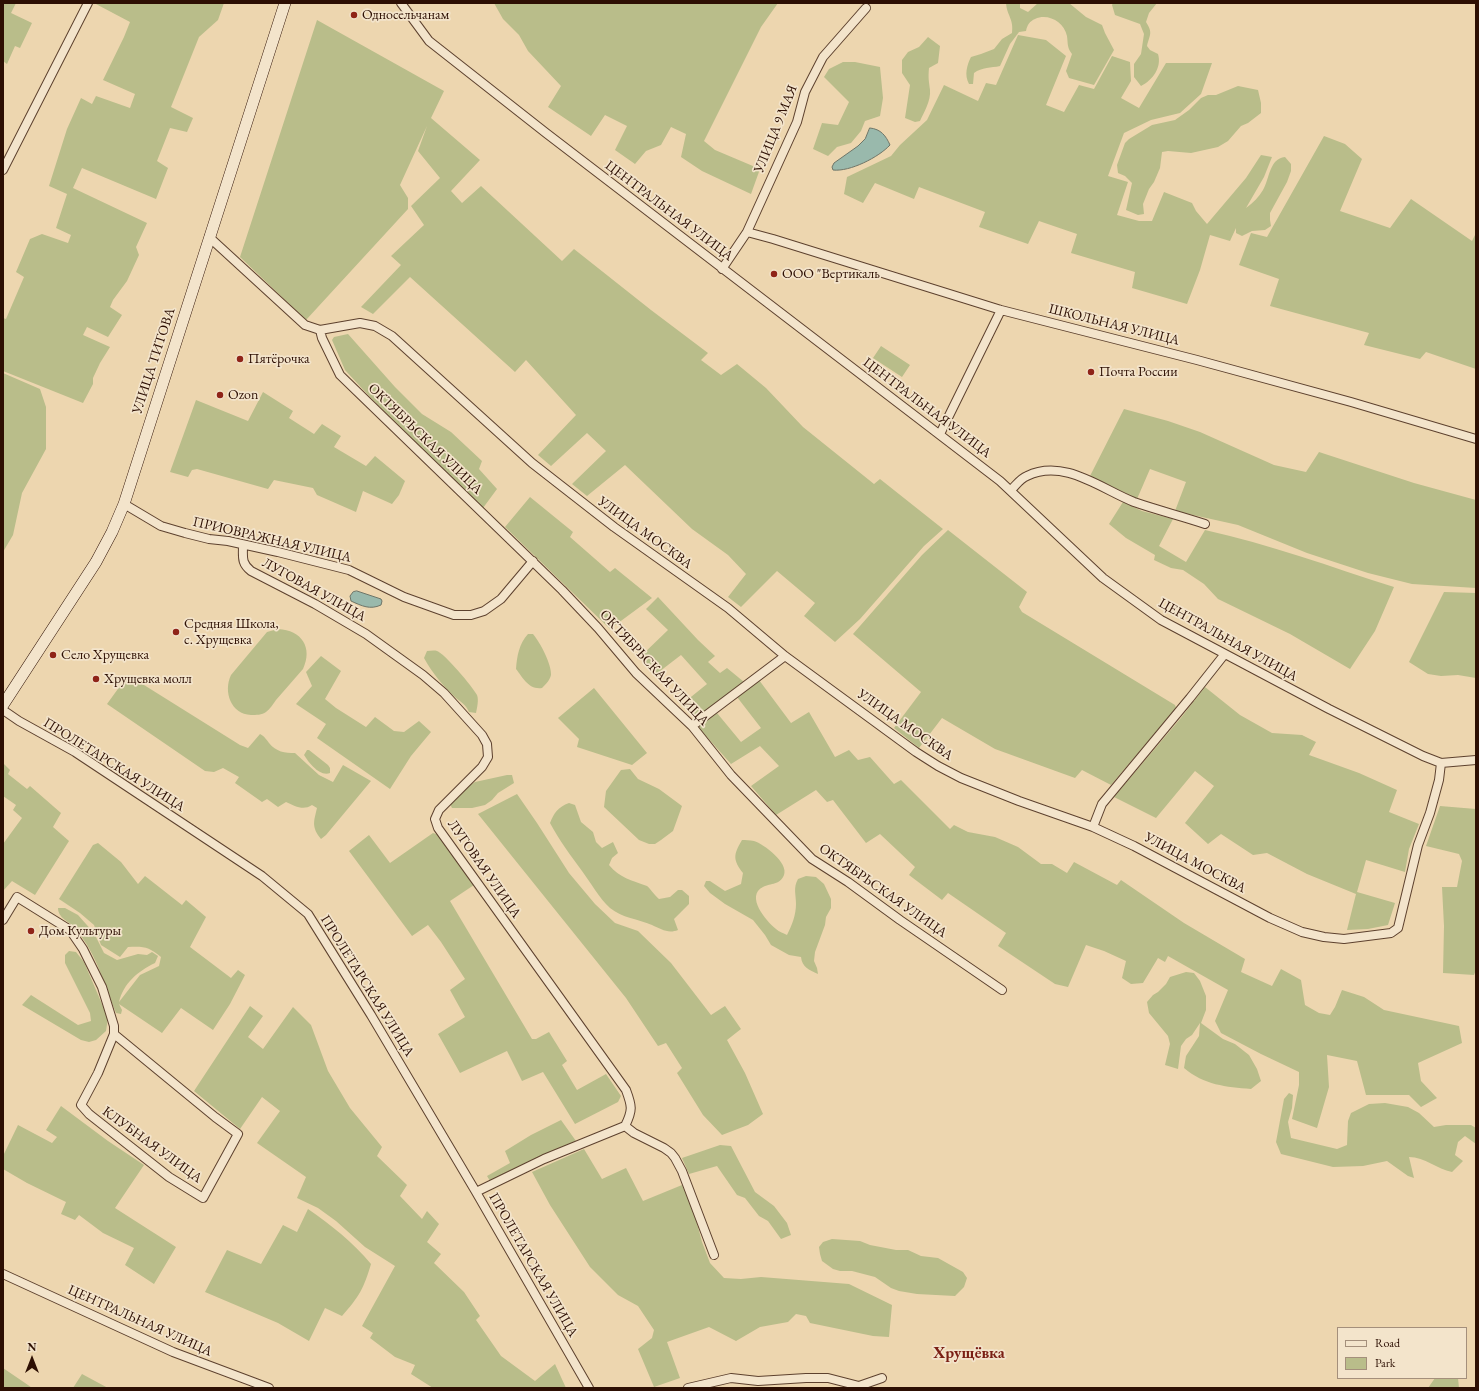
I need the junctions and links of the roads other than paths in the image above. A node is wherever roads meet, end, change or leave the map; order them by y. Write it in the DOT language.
graph roads {
  1 [pos="88,3"];
  2 [pos="285,3"];
  3 [pos="401,3"];
  4 [pos="866,8"];
  5 [pos="3,170"];
  6 [pos="747,232"];
  7 [pos="209,237"];
  8 [pos="722,269"];
  9 [pos="1001,310"];
  10 [pos="320,330"];
  11 [pos="940,434"];
  12 [pos="1476,439"];
  13 [pos="1011,490"];
  14 [pos="124,504"];
  15 [pos="1205,524"];
  16 [pos="243,545"];
  17 [pos="533,561"];
  18 [pos="1224,655"];
  19 [pos="785,656"];
  20 [pos="3,705"];
  21 [pos="3,710"];
  22 [pos="692,726"];
  23 [pos="1476,760"];
  24 [pos="1441,763"];
  25 [pos="1093,827"];
  26 [pos="6,910"];
  27 [pos="3,920"];
  28 [pos="1002,990"];
  29 [pos="114,1034"];
  30 [pos="625,1126"];
  31 [pos="476,1192"];
  32 [pos="714,1255"];
  33 [pos="3,1274"];
  34 [pos="882,1378"];
  35 [pos="269,1388"];
  36 [pos="589,1388"];
  37 [pos="688,1388"];
  1 -- 5 [label="street"];
  2 -- 7 [label="main road, УЛИЦА ТИТОВА"];
  3 -- 8 [label="street, ЦЕНТРАЛЬНАЯ УЛИЦА"];
  4 -- 6 [label="street, УЛИЦА 9 МАЯ"];
  6 -- 8 [label="street, УЛИЦА 9 МАЯ"];
  6 -- 9 [label="street, ШКОЛЬНАЯ УЛИЦА"];
  7 -- 10 [label="street"];
  7 -- 14 [label="main road, УЛИЦА ТИТОВА"];
  8 -- 11 [label="street, ЦЕНТРАЛЬНАЯ УЛИЦА"];
  9 -- 11 [label="street"];
  9 -- 12 [label="street, ШКОЛЬНАЯ УЛИЦА"];
  10 -- 17 [label="street, ОКТЯБРЬСКАЯ УЛИЦА"];
  10 -- 19 [label="street, УЛИЦА МОСКВА"];
  11 -- 13 [label="street, ЦЕНТРАЛЬНАЯ УЛИЦА"];
  13 -- 15 [label="street"];
  13 -- 18 [label="street, ЦЕНТРАЛЬНАЯ УЛИЦА"];
  14 -- 16 [label="street, ПРИОВРАЖНАЯ УЛИЦА"];
  14 -- 20 [label="main road, УЛИЦА ТИТОВА"];
  16 -- 17 [label="street, ПРИОВРАЖНАЯ УЛИЦА"];
  16 -- 30 [label="street, ЛУГОВАЯ УЛИЦА"];
  17 -- 22 [label="street, ОКТЯБРЬСКАЯ УЛИЦА"];
  18 -- 24 [label="street, ЦЕНТРАЛЬНАЯ УЛИЦА"];
  18 -- 25 [label="street"];
  19 -- 22 [label="street"];
  19 -- 25 [label="street, УЛИЦА МОСКВА"];
  21 -- 31 [label="street, ПРОЛЕТАРСКАЯ УЛИЦА"];
  22 -- 28 [label="street, ОКТЯБРЬСКАЯ УЛИЦА"];
  23 -- 24 [label="street, ЦЕНТРАЛЬНАЯ УЛИЦА"];
  24 -- 25 [label="street, УЛИЦА МОСКВА"];
  26 -- 27 [label="street"];
  26 -- 29 [label="street"];
  29 -- 29 [label="street, КЛУБНАЯ УЛИЦА"];
  30 -- 31 [label="street"];
  30 -- 32 [label="street"];
  31 -- 36 [label="street, ПРОЛЕТАРСКАЯ УЛИЦА"];
  33 -- 35 [label="street, ЦЕНТРАЛЬНАЯ УЛИЦА"];
  34 -- 37 [label="street"];
}
